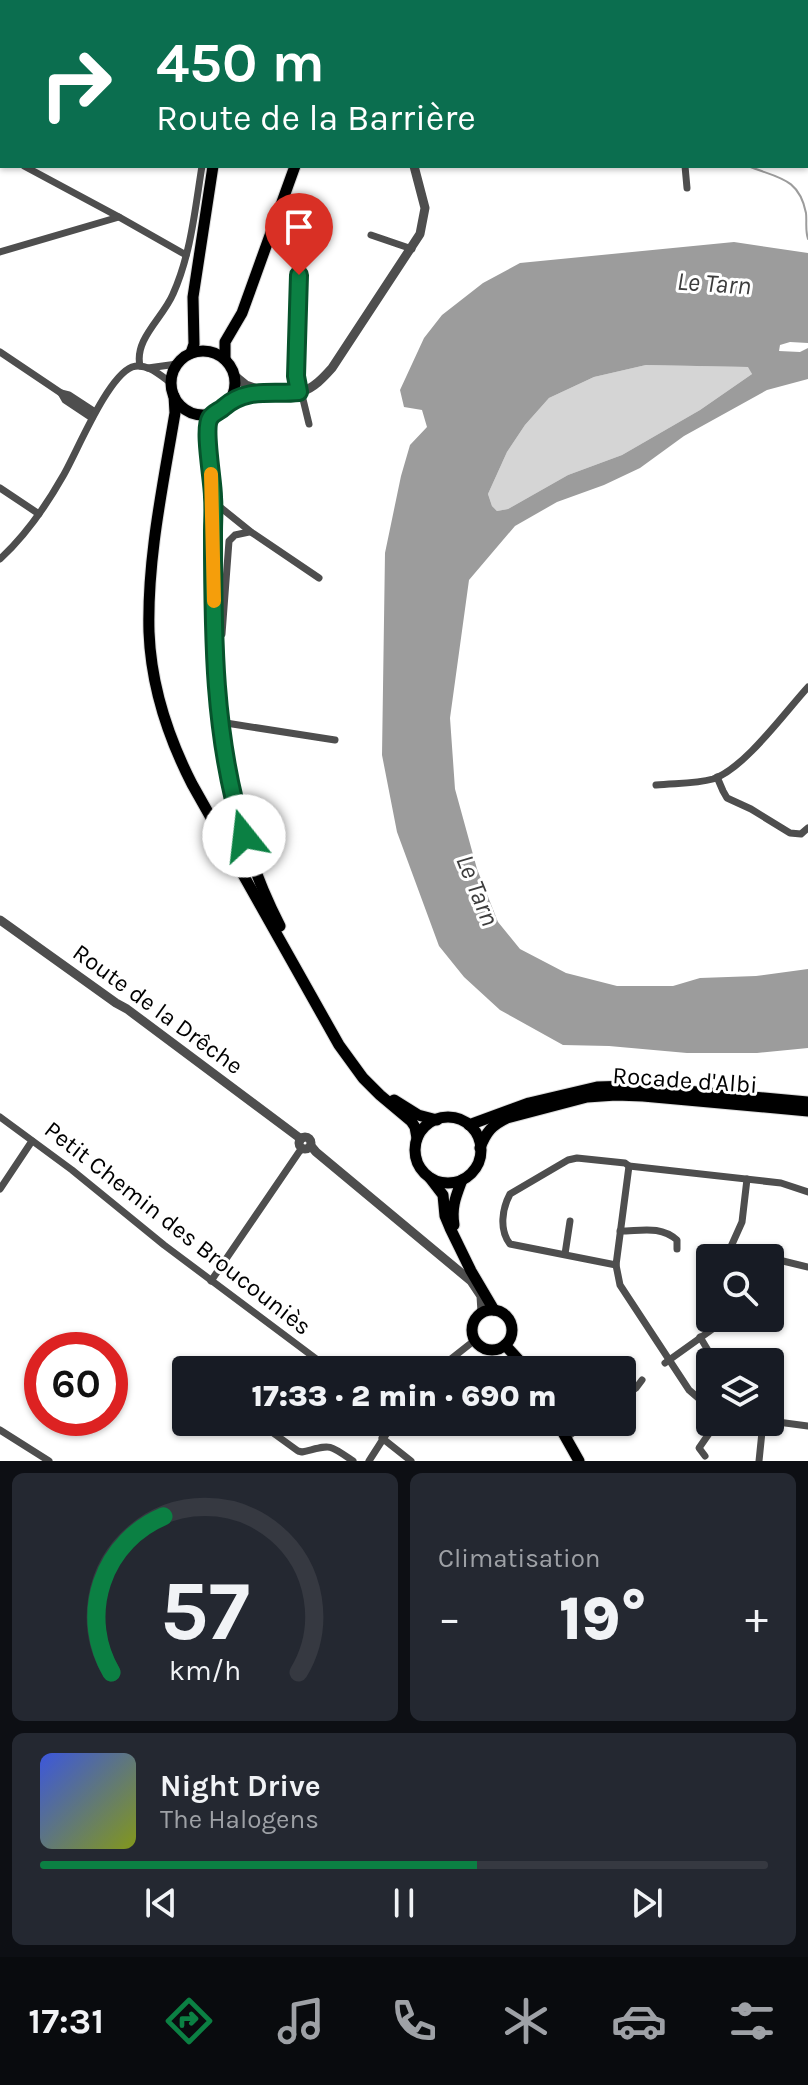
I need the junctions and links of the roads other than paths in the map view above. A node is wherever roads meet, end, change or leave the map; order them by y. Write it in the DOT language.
graph roads {
  1 [pos="28,168"];
  2 [pos="202,168"];
  3 [pos="213,168"];
  4 [pos="294,168"];
  5 [pos="415,168"];
  6 [pos="685,168"];
  7 [pos="687,188"];
  8 [pos="119,217"];
  9 [pos="371,235"];
  10 [pos="412,249"];
  11 [pos="299,250"];
  12 [pos="0,252"];
  13 [pos="186,255"];
  14 [pos="0,352"];
  15 [pos="191,353"];
  16 [pos="225,359"];
  17 [pos="177,364"];
  18 [pos="144,367"];
  19 [pos="235,376"];
  20 [pos="171,383"];
  21 [pos="300,392"];
  22 [pos="266,393"];
  23 [pos="174,396"];
  24 [pos="230,401"];
  25 [pos="214,413"];
  26 [pos="94,415"];
  27 [pos="309,424"];
  28 [pos="209,442"];
  29 [pos="0,488"];
  30 [pos="220,507"];
  31 [pos="39,514"];
  32 [pos="233,518"];
  33 [pos="251,532"];
  34 [pos="229,541"];
  35 [pos="0,559"];
  36 [pos="319,578"];
  37 [pos="222,634"];
  38 [pos="808,687"];
  39 [pos="226,723"];
  40 [pos="335,740"];
  41 [pos="717,777"];
  42 [pos="656,785"];
  43 [pos="808,828"];
  44 [pos="0,920"];
  45 [pos="284,934"];
  46 [pos="808,1102"];
  47 [pos="808,1111"];
  48 [pos="0,1117"];
  49 [pos="437,1120"];
  50 [pos="469,1125"];
  51 [pos="417,1138"];
  52 [pos="32,1141"];
  53 [pos="301,1142"];
  54 [pos="480,1148"];
  55 [pos="629,1166"];
  56 [pos="429,1178"];
  57 [pos="747,1179"];
  58 [pos="462,1180"];
  59 [pos="0,1189"];
  60 [pos="808,1192"];
  61 [pos="570,1221"];
  62 [pos="620,1231"];
  63 [pos="456,1241"];
  64 [pos="732,1244"];
  65 [pos="677,1249"];
  66 [pos="438,1254"];
  67 [pos="565,1254"];
  68 [pos="784,1261"];
  69 [pos="616,1265"];
  70 [pos="808,1267"];
  71 [pos="211,1281"];
  72 [pos="488,1311"];
  73 [pos="707,1332"];
  74 [pos="700,1337"];
  75 [pos="475,1340"];
  76 [pos="505,1345"];
  77 [pos="707,1348"];
  78 [pos="312,1356"];
  79 [pos="455,1356"];
  80 [pos="515,1356"];
  81 [pos="667,1361"];
  82 [pos="642,1380"];
  83 [pos="636,1388"];
  84 [pos="696,1396"];
  85 [pos="784,1423"];
  86 [pos="808,1426"];
  87 [pos="0,1430"];
  88 [pos="277,1436"];
  89 [pos="569,1436"];
  90 [pos="707,1436"];
  91 [pos="762,1436"];
  92 [pos="382,1438"];
  93 [pos="566,1438"];
  94 [pos="705,1456"];
  95 [pos="49,1461"];
  96 [pos="353,1461"];
  97 [pos="369,1461"];
  98 [pos="411,1461"];
  99 [pos="579,1461"];
  100 [pos="759,1461"];
  1 -- 8 [label="street"];
  2 -- 13 [label="street"];
  3 -- 15 [label="main road"];
  4 -- 16 [label="main road"];
  5 -- 10 [label="street"];
  6 -- 7 [label="street"];
  8 -- 12 [label="street"];
  8 -- 13 [label="street"];
  9 -- 10 [label="street"];
  10 -- 21 [label="street"];
  11 -- 21 [label="street"];
  13 -- 18 [label="street"];
  14 -- 26 [label="street"];
  15 -- 16 [label="main road"];
  15 -- 17 [label="main road"];
  16 -- 19 [label="main road"];
  17 -- 18 [label="street"];
  17 -- 20 [label="main road"];
  18 -- 20 [label="street"];
  18 -- 26 [label="street"];
  19 -- 22 [label="street"];
  19 -- 24 [label="main road"];
  20 -- 23 [label="main road"];
  21 -- 22 [label="street"];
  21 -- 27 [label="street"];
  22 -- 24 [label="street"];
  23 -- 25 [label="main road"];
  23 -- 51 [label="main road"];
  24 -- 25 [label="main road"];
  25 -- 28 [label="main road"];
  26 -- 31 [label="street"];
  28 -- 30 [label="main road"];
  28 -- 45 [label="main road"];
  29 -- 31 [label="street"];
  30 -- 32 [label="street"];
  30 -- 37 [label="main road"];
  31 -- 35 [label="street"];
  32 -- 33 [label="street"];
  32 -- 34 [label="street"];
  33 -- 34 [label="street"];
  33 -- 36 [label="street"];
  34 -- 37 [label="street"];
  37 -- 39 [label="main road"];
  38 -- 41 [label="street"];
  39 -- 40 [label="street"];
  39 -- 45 [label="main road"];
  41 -- 42 [label="street"];
  41 -- 43 [label="street"];
  44 -- 53 [label="street, Route de la Drêche"];
  45 -- 49 [label="main road"];
  46 -- 50 [label="main road, Rocade d'Albi"];
  47 -- 54 [label="main road, Rocade d'Albi"];
  48 -- 52 [label="street, Petit Chemin des Broucouniès"];
  49 -- 50 [label="main road"];
  49 -- 51 [label="main road"];
  50 -- 54 [label="main road"];
  51 -- 56 [label="main road"];
  52 -- 59 [label="street"];
  52 -- 71 [label="street, Petit Chemin des Broucouniès"];
  53 -- 66 [label="street, Route de la Drêche"];
  53 -- 71 [label="street"];
  54 -- 58 [label="main road"];
  55 -- 57 [label="street"];
  55 -- 62 [label="street"];
  55 -- 67 [label="street"];
  56 -- 58 [label="main road"];
  56 -- 63 [label="main road"];
  57 -- 60 [label="street"];
  57 -- 64 [label="street"];
  58 -- 63 [label="main road"];
  61 -- 67 [label="street"];
  62 -- 65 [label="street"];
  62 -- 69 [label="street"];
  63 -- 66 [label="street"];
  63 -- 72 [label="main road"];
  66 -- 72 [label="street, Route de la Drêche"];
  67 -- 69 [label="street"];
  68 -- 70 [label="street"];
  69 -- 81 [label="street"];
  71 -- 78 [label="street, Petit Chemin des Broucouniès"];
  72 -- 75 [label="main road"];
  72 -- 76 [label="main road"];
  73 -- 74 [label="street"];
  74 -- 77 [label="street"];
  74 -- 81 [label="street"];
  75 -- 76 [label="main road"];
  75 -- 79 [label="street"];
  76 -- 80 [label="main road"];
  81 -- 84 [label="street"];
  82 -- 83 [label="street"];
  85 -- 86 [label="street"];
  87 -- 95 [label="street"];
  88 -- 96 [label="street"];
  89 -- 93 [label="street"];
  90 -- 94 [label="street"];
  91 -- 100 [label="street"];
  92 -- 97 [label="street"];
  92 -- 98 [label="street"];
  93 -- 99 [label="main road"];
}
